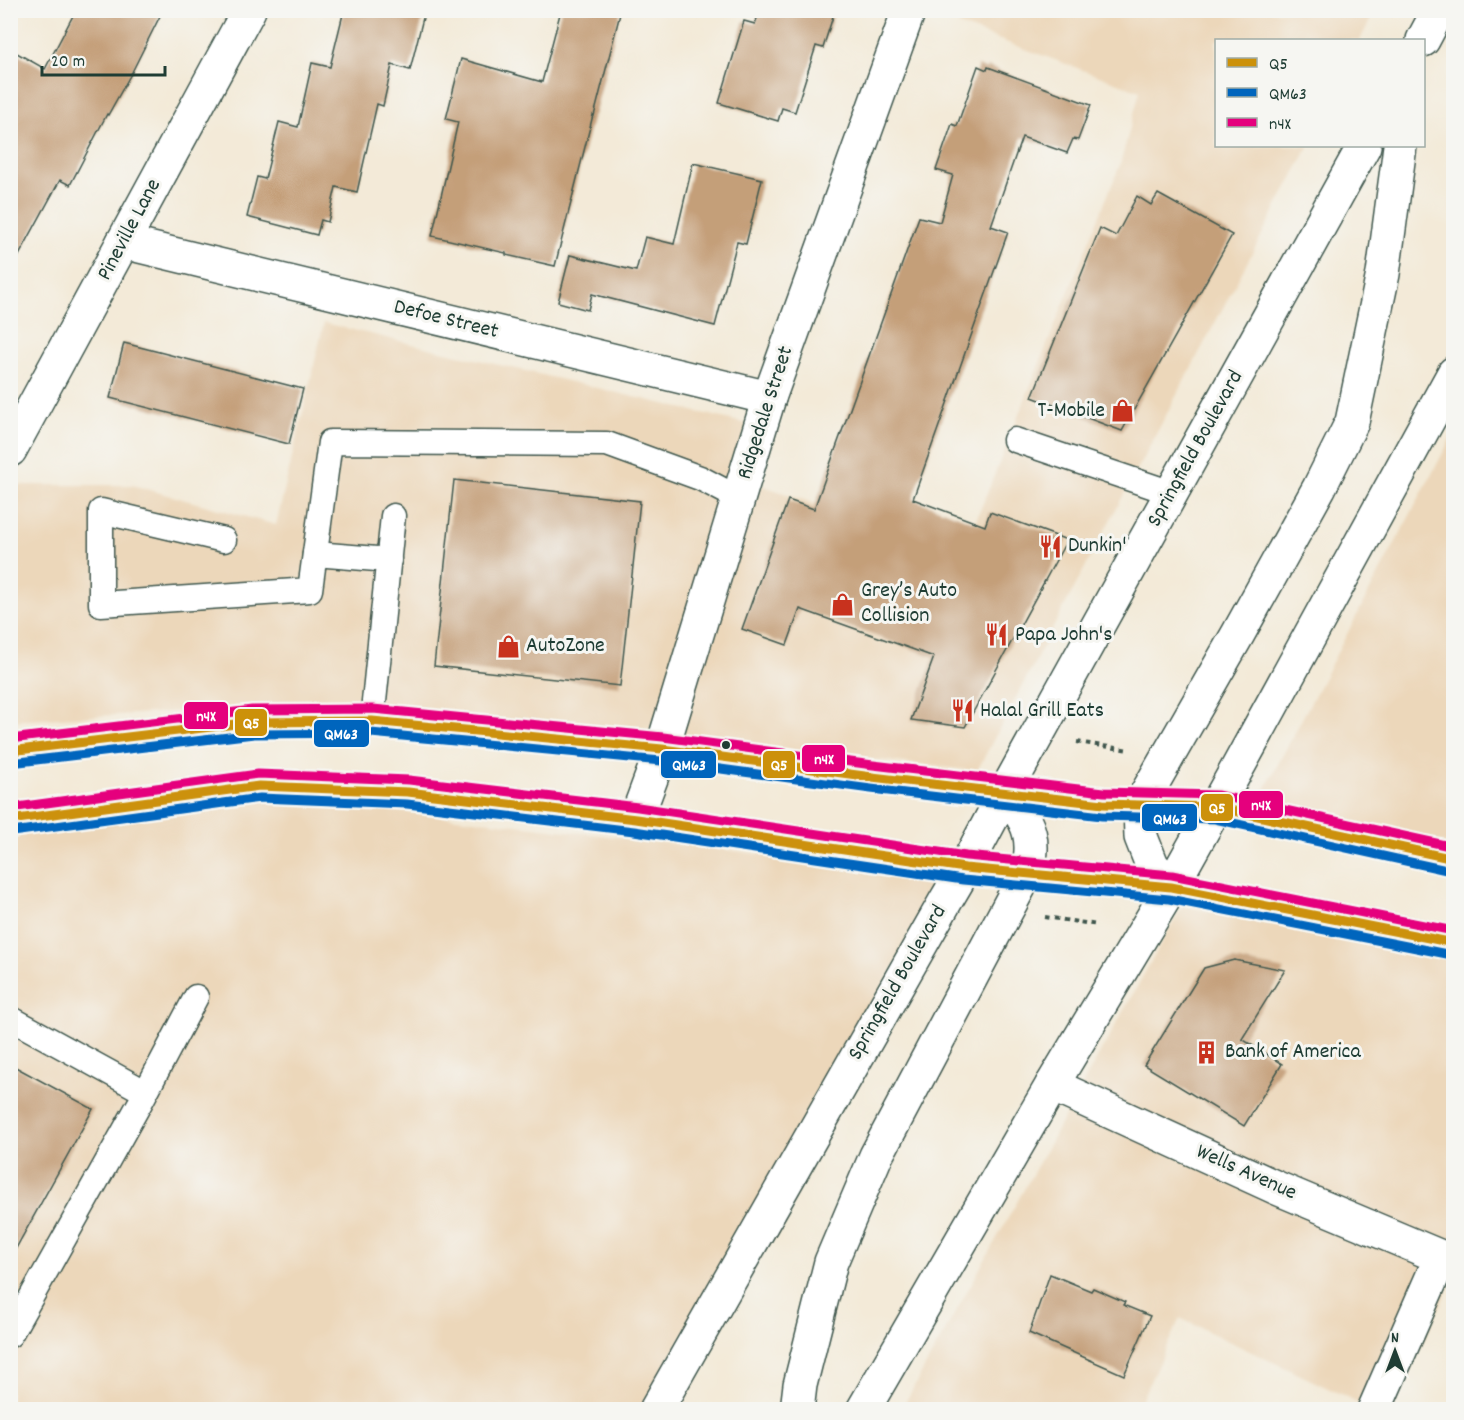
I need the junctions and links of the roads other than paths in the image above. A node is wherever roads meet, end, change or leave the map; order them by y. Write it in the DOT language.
graph roads {
  1 [pos="249,10"];
  2 [pos="909,10"];
  3 [pos="1439,10"];
  4 [pos="1424,39"];
  5 [pos="1364,147"];
  6 [pos="1400,147"];
  7 [pos="123,242"];
  8 [pos="1454,373"];
  9 [pos="769,398"];
  10 [pos="1015,440"];
  11 [pos="10,450"];
  12 [pos="1172,493"];
  13 [pos="738,498"];
  14 [pos="393,516"];
  15 [pos="224,540"];
  16 [pos="315,554"];
  17 [pos="388,560"];
  18 [pos="372,720"];
  19 [pos="662,749"];
  20 [pos="10,751"];
  21 [pos="1005,793"];
  22 [pos="1140,805"];
  23 [pos="1216,807"];
  24 [pos="636,819"];
  25 [pos="10,820"];
  26 [pos="1454,859"];
  27 [pos="966,868"];
  28 [pos="1026,874"];
  29 [pos="1171,887"];
  30 [pos="1454,943"];
  31 [pos="196,997"];
  32 [pos="10,1018"];
  33 [pos="1052,1085"];
  34 [pos="145,1092"];
  35 [pos="10,1335"];
  36 [pos="656,1410"];
  37 [pos="797,1410"];
  38 [pos="863,1410"];
  39 [pos="1374,1410"];
  1 -- 7 [label="main road, Pineville Lane"];
  2 -- 9 [label="main road, Ridgedale Street"];
  3 -- 4 [label="main road"];
  5 -- 12 [label="main road, Springfield Boulevard"];
  6 -- 22 [label="main road"];
  7 -- 9 [label="main road, Defoe Street"];
  7 -- 11 [label="main road, Pineville Lane"];
  8 -- 23 [label="main road"];
  9 -- 13 [label="main road, Ridgedale Street"];
  10 -- 12 [label="lane"];
  12 -- 21 [label="main road, Springfield Boulevard"];
  13 -- 16 [label="lane"];
  13 -- 19 [label="main road, Ridgedale Street"];
  14 -- 17 [label="lane"];
  15 -- 16 [label="lane"];
  16 -- 17 [label="lane"];
  17 -- 18 [label="lane"];
  18 -- 19 [label="main road"];
  18 -- 20 [label="main road"];
  19 -- 21 [label="main road"];
  19 -- 24 [label="main road, Ridgedale Street"];
  21 -- 22 [label="main road"];
  21 -- 27 [label="main road, Springfield Boulevard"];
  21 -- 28 [label="main road"];
  22 -- 23 [label="main road"];
  22 -- 29 [label="main road"];
  23 -- 26 [label="main road"];
  23 -- 29 [label="main road"];
  24 -- 25 [label="main road"];
  24 -- 27 [label="main road"];
  27 -- 28 [label="main road"];
  27 -- 36 [label="main road, Springfield Boulevard"];
  28 -- 29 [label="main road"];
  28 -- 37 [label="main road"];
  29 -- 30 [label="main road"];
  29 -- 33 [label="main road"];
  31 -- 34 [label="lane"];
  32 -- 34 [label="lane"];
  33 -- 38 [label="main road"];
  33 -- 39 [label="main road, Wells Avenue"];
  34 -- 35 [label="lane"];
}
